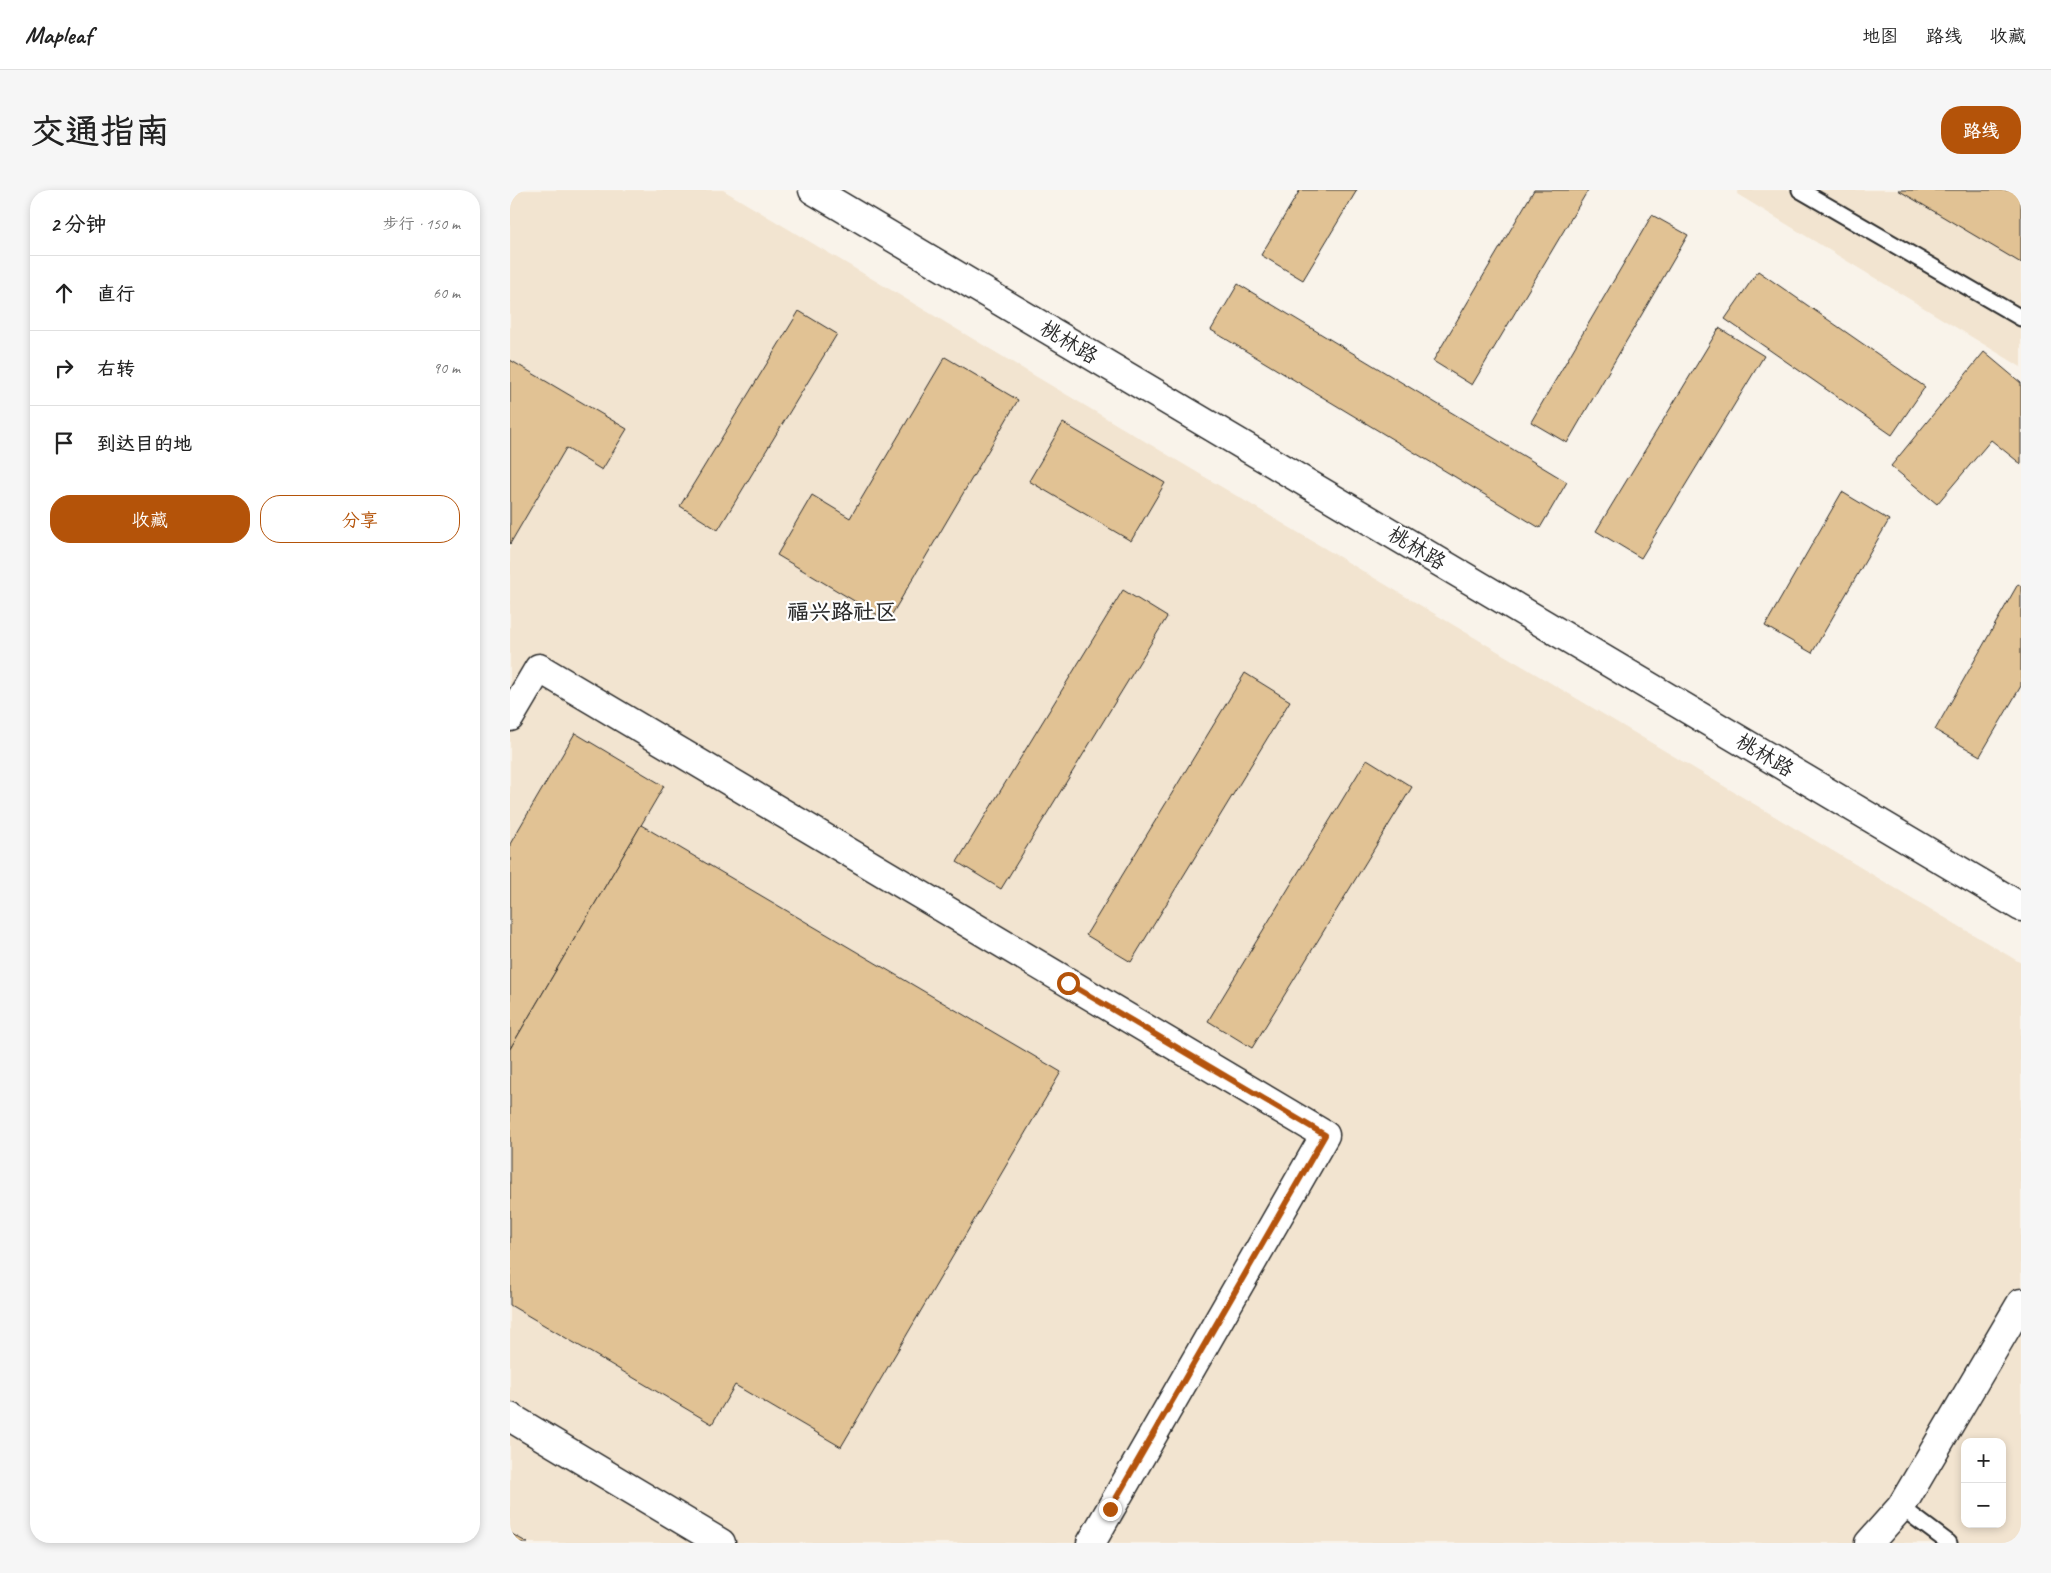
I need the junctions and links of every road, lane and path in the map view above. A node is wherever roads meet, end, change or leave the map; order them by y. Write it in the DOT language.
graph roads {
  1 [pos="813,190"];
  2 [pos="1800,190"];
  3 [pos="2021,318"];
  4 [pos="510,718"];
  5 [pos="2021,906"];
  6 [pos="2021,1303"];
  7 [pos="510,1417"];
  8 [pos="1901,1507"];
  9 [pos="721,1543"];
  10 [pos="1091,1543"];
  11 [pos="1869,1543"];
  12 [pos="1949,1543"];
  1 -- 5 [label="street, 桃林路"];
  2 -- 3 [label="lane"];
  4 -- 10 [label="street"];
  6 -- 8 [label="street"];
  7 -- 9 [label="street"];
  8 -- 11 [label="street"];
  8 -- 12 [label="lane"];
}
